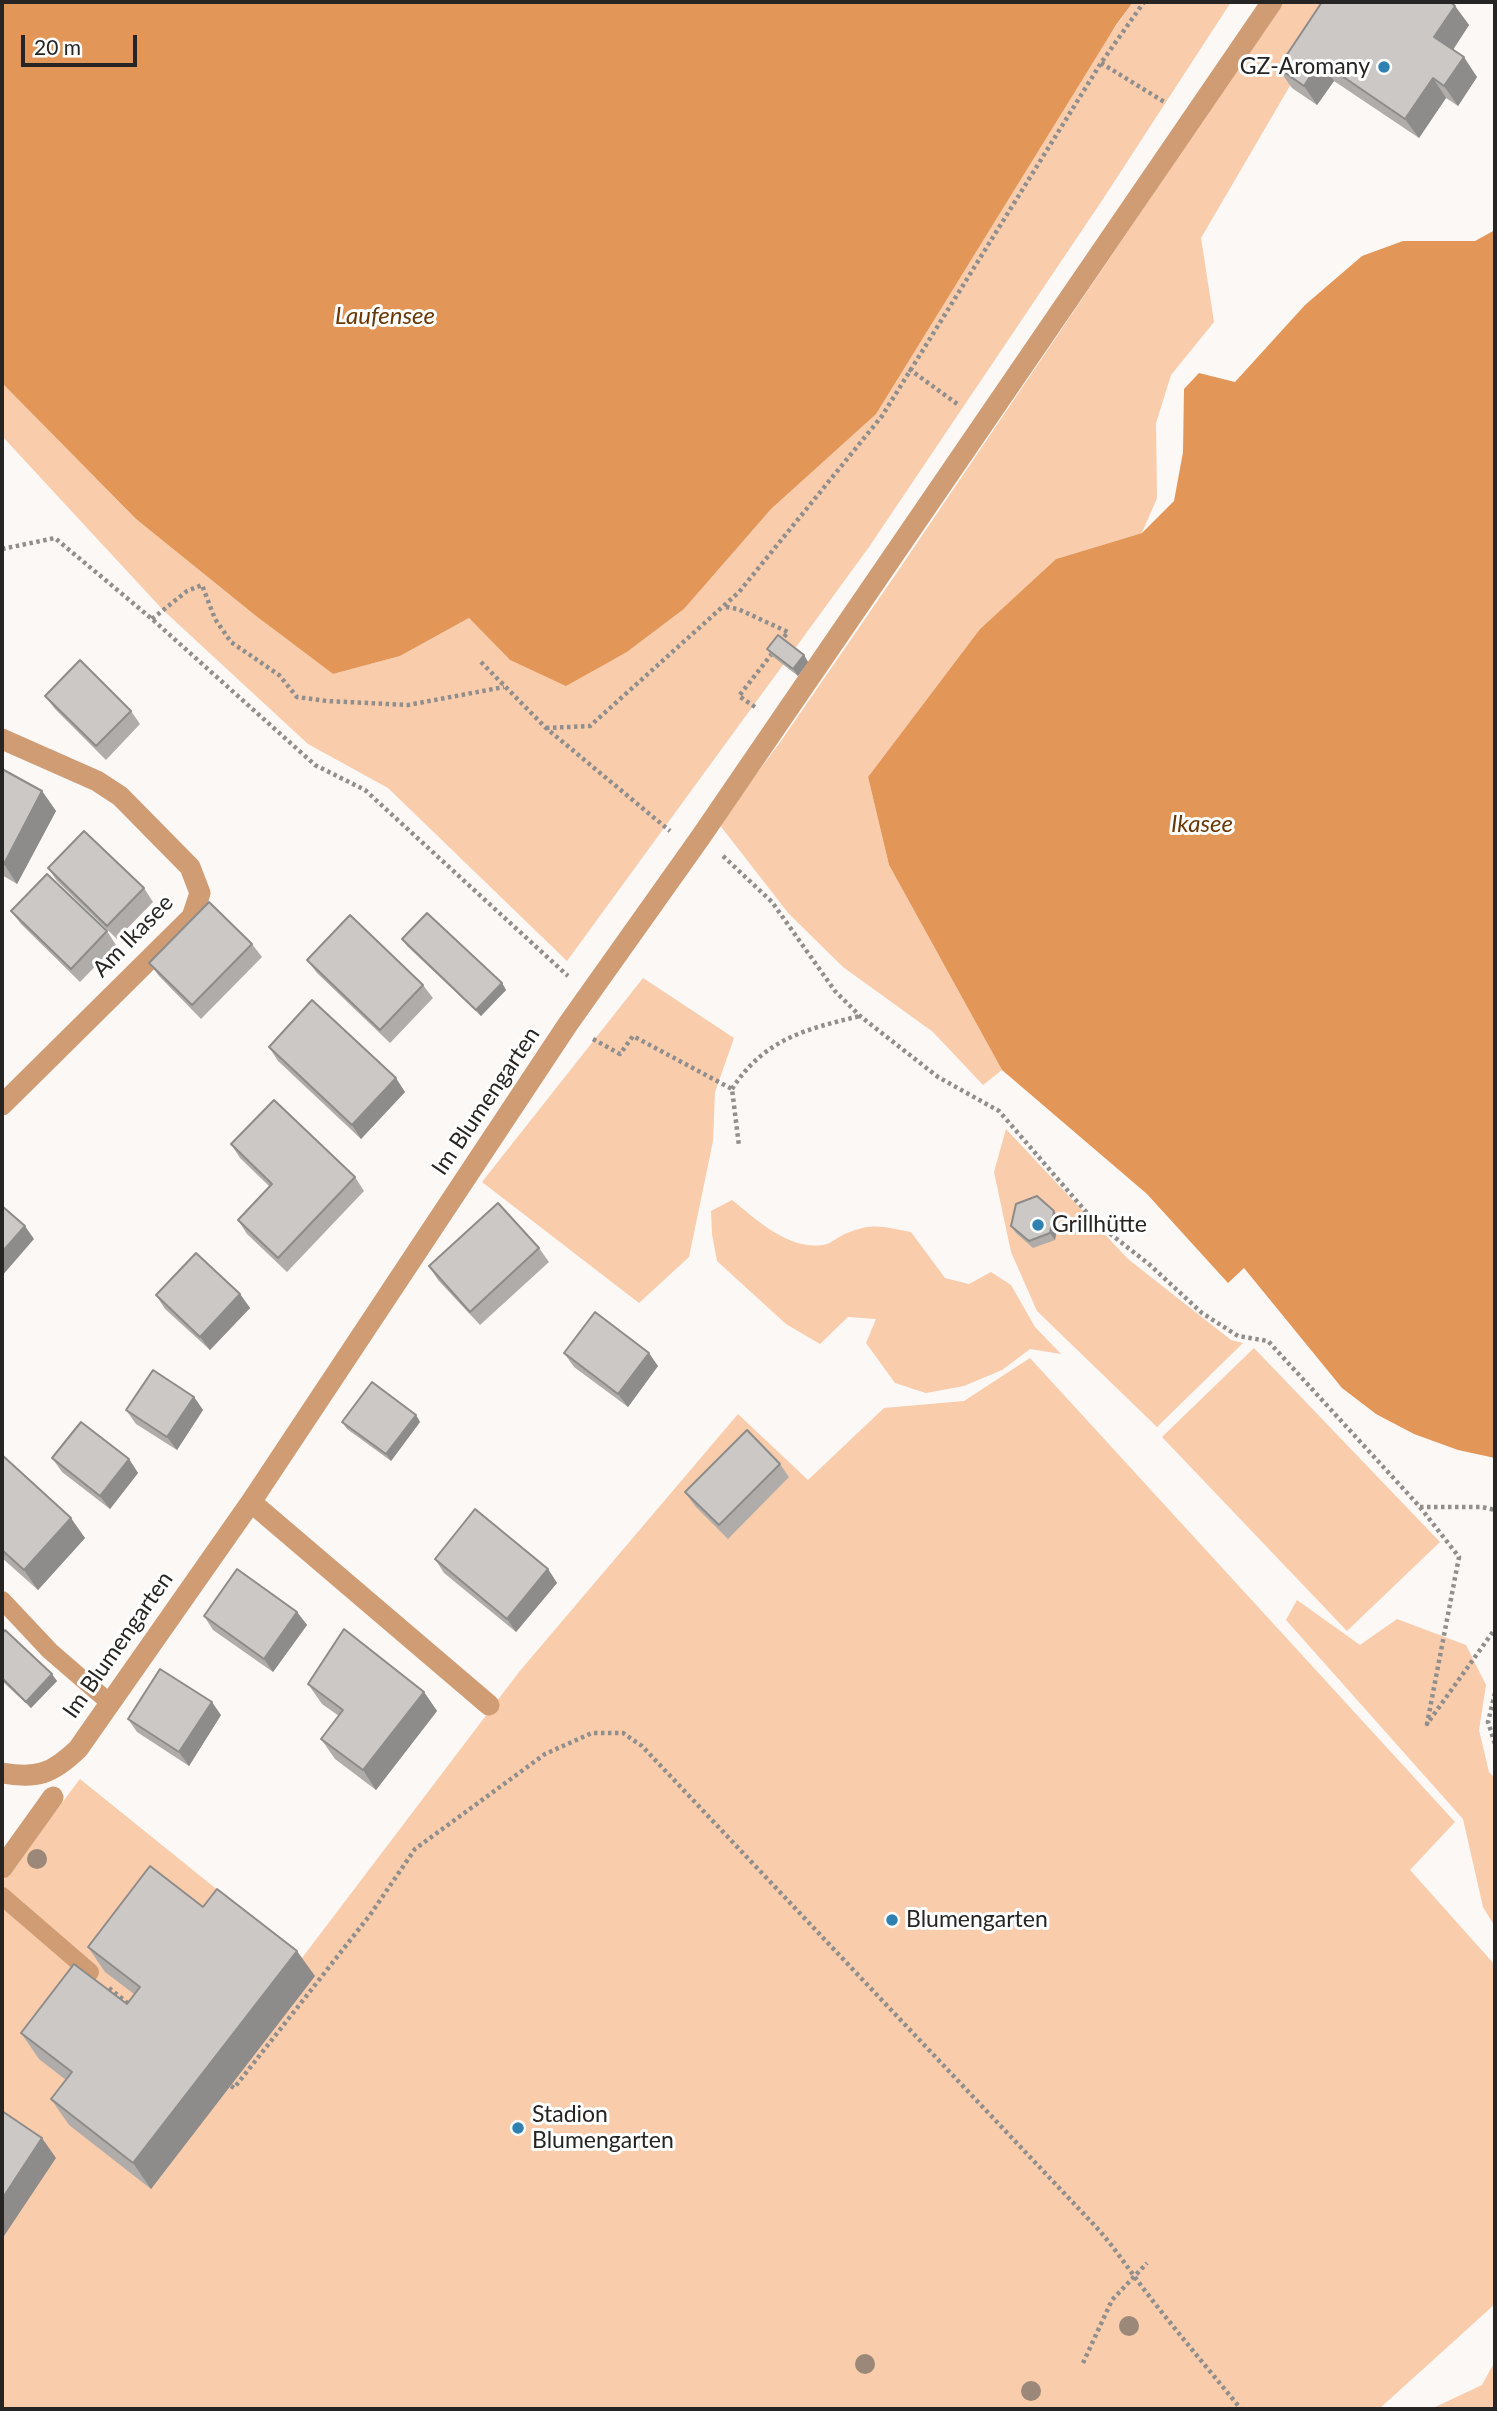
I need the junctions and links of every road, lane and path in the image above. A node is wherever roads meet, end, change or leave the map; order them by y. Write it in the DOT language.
graph roads {
  1 [pos="1144,2"];
  2 [pos="1272,2"];
  3 [pos="1101,63"];
  4 [pos="1159,98"];
  5 [pos="909,369"];
  6 [pos="957,404"];
  7 [pos="2,549"];
  8 [pos="726,606"];
  9 [pos="152,619"];
  10 [pos="481,662"];
  11 [pos="505,687"];
  12 [pos="546,727"];
  13 [pos="775,729"];
  14 [pos="2,738"];
  15 [pos="696,844"];
  16 [pos="589,995"];
  17 [pos="860,1016"];
  18 [pos="620,1054"];
  19 [pos="732,1089"];
  20 [pos="2,1105"];
  21 [pos="739,1146"];
  22 [pos="251,1502"];
  23 [pos="1420,1507"];
  24 [pos="1495,1510"];
  25 [pos="2,1600"];
  26 [pos="1495,1629"];
  27 [pos="1495,1693"];
  28 [pos="110,1703"];
  29 [pos="489,1705"];
  30 [pos="1495,1744"];
  31 [pos="2,1773"];
  32 [pos="53,1797"];
  33 [pos="2,1868"];
  34 [pos="2,1896"];
  35 [pos="90,1972"];
  36 [pos="141,2013"];
  37 [pos="231,2086"];
  38 [pos="1147,2263"];
  39 [pos="1134,2277"];
  40 [pos="1083,2363"];
  41 [pos="1241,2409"];
  1 -- 3 [label="path"];
  2 -- 13 [label="street, Im Blumengarten"];
  3 -- 4 [label="path"];
  3 -- 5 [label="path"];
  5 -- 6 [label="path"];
  5 -- 8 [label="path"];
  7 -- 9 [label="path"];
  8 -- 12 [label="path"];
  8 -- 13 [label="path"];
  9 -- 11 [label="path"];
  9 -- 16 [label="path"];
  10 -- 11 [label="path"];
  11 -- 12 [label="path"];
  12 -- 15 [label="path"];
  13 -- 15 [label="street, Im Blumengarten"];
  14 -- 20 [label="street, Am Ikasee"];
  15 -- 16 [label="street, Im Blumengarten"];
  15 -- 17 [label="path"];
  16 -- 22 [label="street, Im Blumengarten"];
  17 -- 19 [label="path"];
  17 -- 23 [label="path"];
  18 -- 19 [label="path"];
  19 -- 21 [label="path"];
  22 -- 28 [label="street, Im Blumengarten"];
  22 -- 29 [label="street"];
  23 -- 24 [label="path"];
  23 -- 26 [label="path"];
  25 -- 28 [label="lane"];
  27 -- 30 [label="path"];
  28 -- 31 [label="street, Im Blumengarten"];
  32 -- 33 [label="street"];
  34 -- 35 [label="lane"];
  35 -- 36 [label="path"];
  37 -- 39 [label="path"];
  38 -- 39 [label="path"];
  39 -- 40 [label="path"];
  39 -- 41 [label="path"];
}
